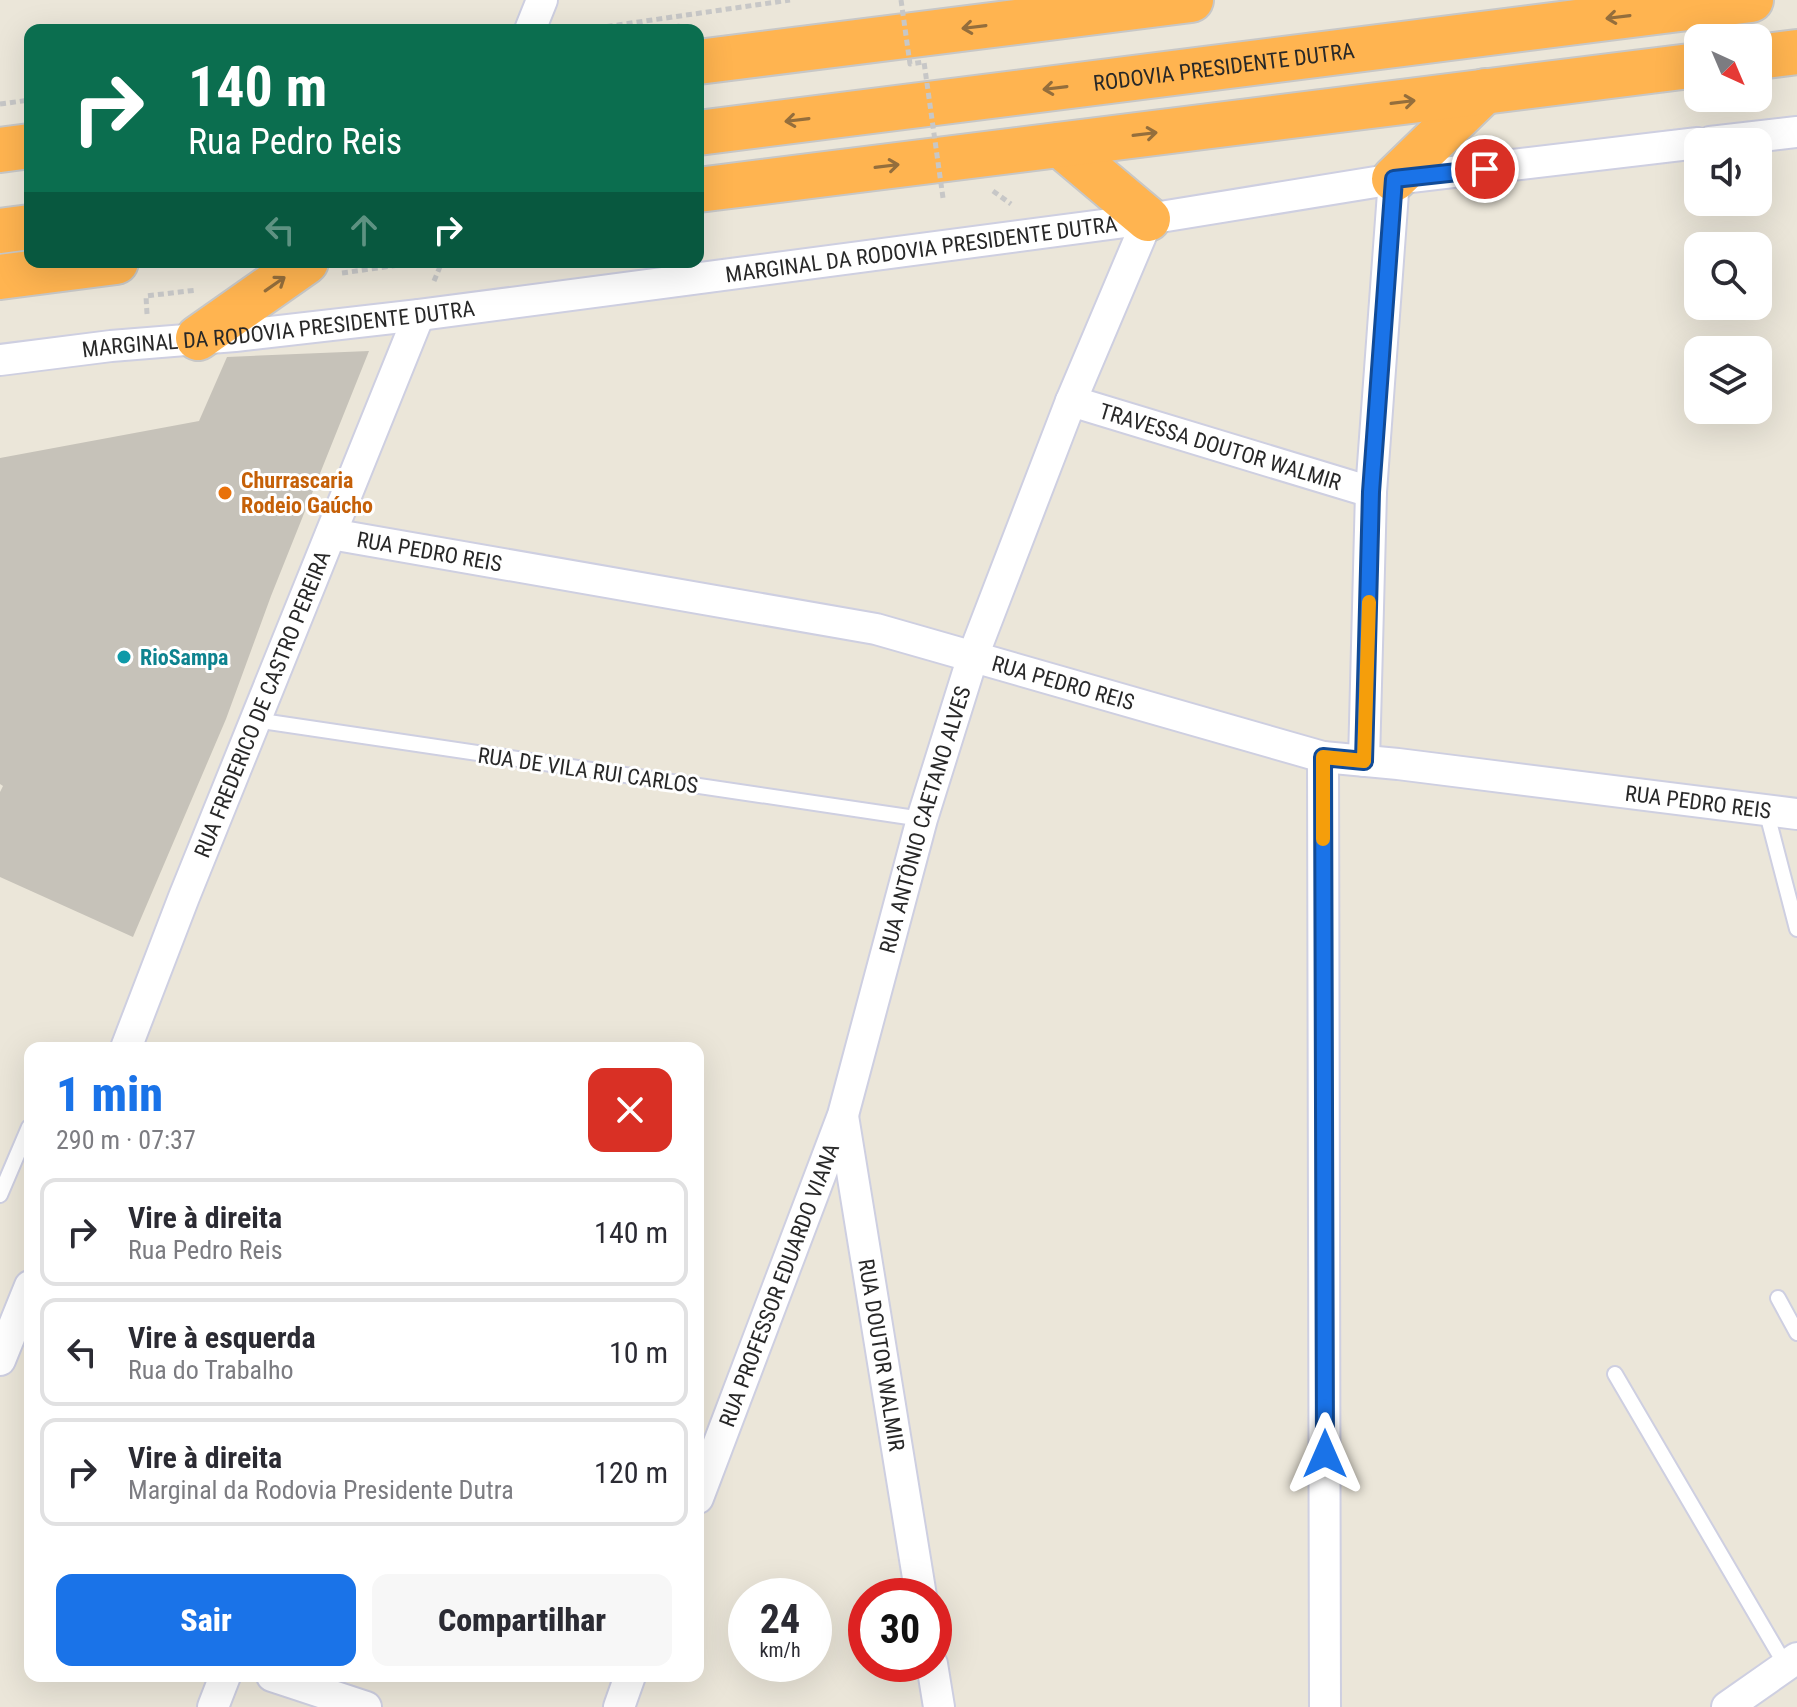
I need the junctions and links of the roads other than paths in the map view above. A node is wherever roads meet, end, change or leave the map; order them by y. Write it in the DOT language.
graph roads {
  1 [pos="542,0"];
  2 [pos="1191,0"];
  3 [pos="1751,0"];
  4 [pos="532,24"];
  5 [pos="1797,52"];
  6 [pos="1772,55"];
  7 [pos="704,61"];
  8 [pos="1684,67"];
  9 [pos="1485,91"];
  10 [pos="704,132"];
  11 [pos="1797,132"];
  12 [pos="1772,135"];
  13 [pos="1060,145"];
  14 [pos="1684,145"];
  15 [pos="24,147"];
  16 [pos="0,150"];
  17 [pos="1394,179"];
  18 [pos="704,189"];
  19 [pos="1148,219"];
  20 [pos="24,228"];
  21 [pos="0,231"];
  22 [pos="70,268"];
  23 [pos="297,268"];
  24 [pos="0,277"];
  25 [pos="419,315"];
  26 [pos="198,338"];
  27 [pos="0,360"];
  28 [pos="1071,401"];
  29 [pos="1371,492"];
  30 [pos="331,534"];
  31 [pos="973,656"];
  32 [pos="255,720"];
  33 [pos="1323,757"];
  34 [pos="1364,761"];
  35 [pos="1766,810"];
  36 [pos="1797,814"];
  37 [pos="922,819"];
  38 [pos="1797,929"];
  39 [pos="128,1042"];
  40 [pos="843,1115"];
  41 [pos="24,1139"];
  42 [pos="0,1195"];
  43 [pos="1778,1298"];
  44 [pos="24,1301"];
  45 [pos="1797,1333"];
  46 [pos="0,1360"];
  47 [pos="1615,1374"];
  48 [pos="704,1482"];
  49 [pos="918,1578"];
  50 [pos="1791,1662"];
  51 [pos="223,1682"];
  52 [pos="290,1682"];
  53 [pos="628,1682"];
  54 [pos="935,1682"];
  55 [pos="213,1707"];
  56 [pos="366,1707"];
  57 [pos="619,1707"];
  58 [pos="939,1707"];
  59 [pos="1325,1707"];
  60 [pos="1727,1707"];
  1 -- 4 [label="street"];
  2 -- 7 [label="highway, one-way"];
  3 -- 10 [label="highway, RODOVIA PRESIDENTE DUTRA, one-way"];
  5 -- 6 [label="highway"];
  8 -- 9 [label="highway"];
  13 -- 9 [label="highway, one-way"];
  9 -- 17 [label="highway"];
  11 -- 12 [label="street"];
  18 -- 13 [label="highway, one-way"];
  13 -- 19 [label="highway"];
  14 -- 17 [label="street, MARGINAL DA RODOVIA PRESIDENTE DUTRA"];
  15 -- 16 [label="highway"];
  17 -- 19 [label="street, MARGINAL DA RODOVIA PRESIDENTE DUTRA"];
  17 -- 29 [label="street"];
  19 -- 25 [label="street, MARGINAL DA RODOVIA PRESIDENTE DUTRA"];
  19 -- 28 [label="street, RUA ANTÔNIO CAETANO ALVES"];
  20 -- 21 [label="highway"];
  22 -- 24 [label="highway"];
  26 -- 23 [label="highway, one-way"];
  25 -- 26 [label="street, MARGINAL DA RODOVIA PRESIDENTE DUTRA"];
  25 -- 30 [label="street, RUA FREDERICO DE CASTRO PEREIRA"];
  26 -- 27 [label="street, MARGINAL DA RODOVIA PRESIDENTE DUTRA"];
  28 -- 29 [label="street, TRAVESSA DOUTOR WALMIR"];
  28 -- 31 [label="street, RUA ANTÔNIO CAETANO ALVES"];
  29 -- 34 [label="street"];
  30 -- 31 [label="street, RUA PEDRO REIS"];
  30 -- 32 [label="street, RUA FREDERICO DE CASTRO PEREIRA"];
  31 -- 33 [label="street, RUA PEDRO REIS"];
  31 -- 37 [label="street, RUA ANTÔNIO CAETANO ALVES"];
  32 -- 37 [label="lane, RUA DE VILA RUI CARLOS"];
  32 -- 39 [label="street, RUA FREDERICO DE CASTRO PEREIRA"];
  33 -- 34 [label="street, RUA PEDRO REIS"];
  33 -- 59 [label="street"];
  34 -- 35 [label="street, RUA PEDRO REIS"];
  35 -- 36 [label="street, RUA PEDRO REIS"];
  35 -- 38 [label="lane"];
  37 -- 40 [label="street, RUA ANTÔNIO CAETANO ALVES"];
  40 -- 48 [label="street, RUA PROFESSOR EDUARDO VIANA"];
  40 -- 49 [label="street, RUA DOUTOR WALMIR"];
  41 -- 42 [label="lane"];
  43 -- 45 [label="lane"];
  44 -- 46 [label="street"];
  47 -- 50 [label="lane"];
  50 -- 60 [label="street"];
  51 -- 55 [label="street"];
  52 -- 56 [label="street"];
  53 -- 57 [label="street"];
  54 -- 58 [label="street"];
}
